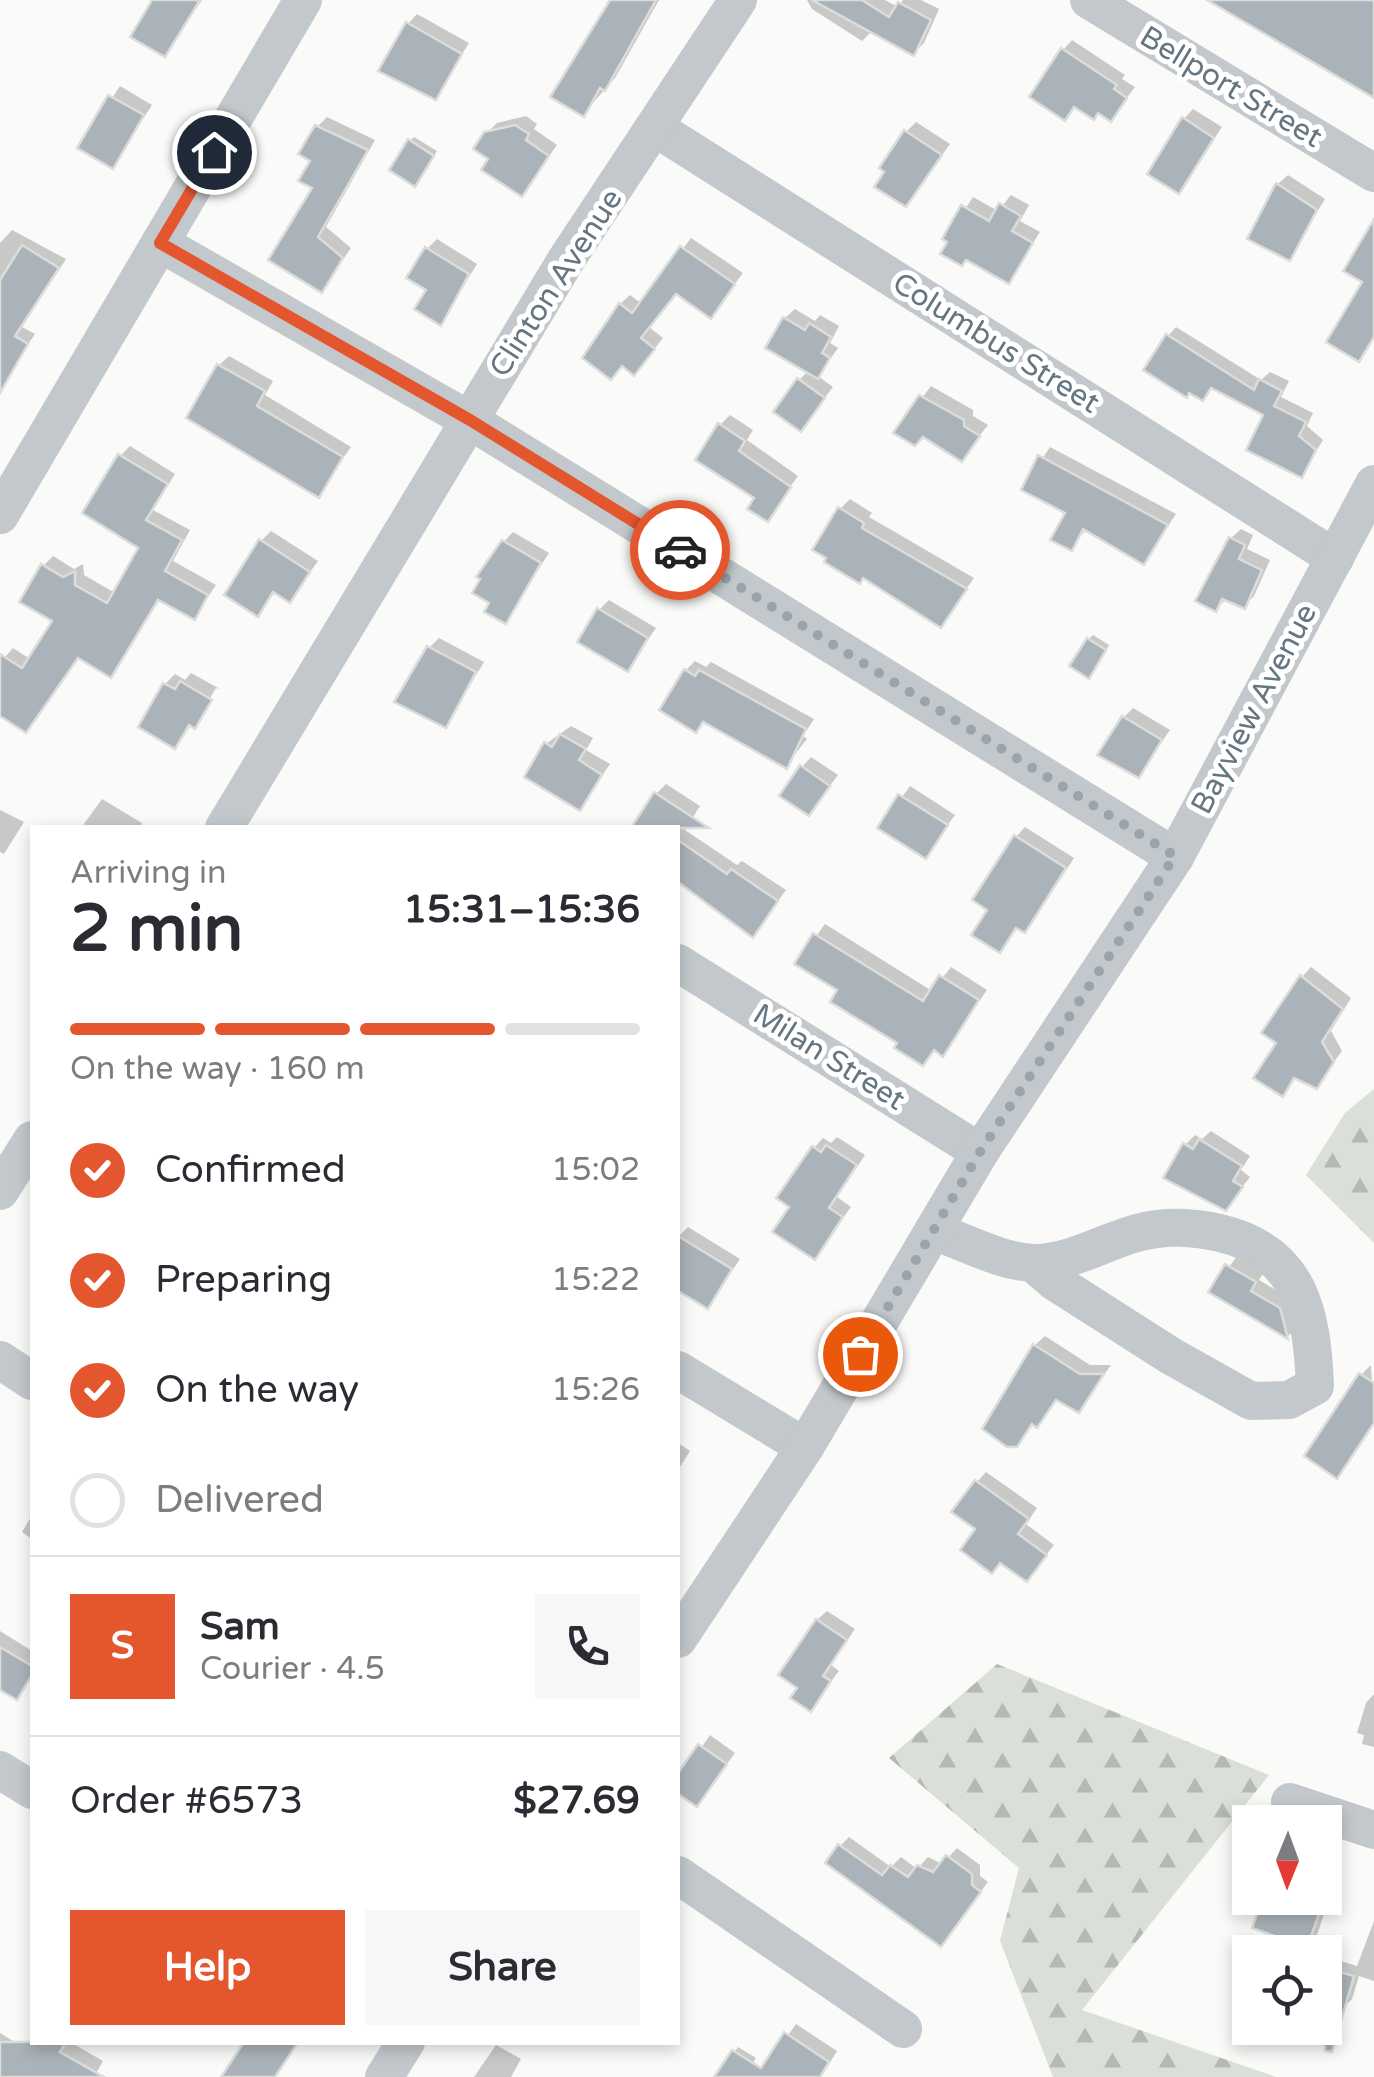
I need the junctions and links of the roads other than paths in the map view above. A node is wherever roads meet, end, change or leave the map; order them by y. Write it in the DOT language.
graph roads {
  1 [pos="303,0"];
  2 [pos="738,0"];
  3 [pos="1089,0"];
  4 [pos="657,129"];
  5 [pos="1374,174"];
  6 [pos="160,243"];
  7 [pos="470,420"];
  8 [pos="1374,484"];
  9 [pos="0,514"];
  10 [pos="1336,558"];
  11 [pos="226,825"];
  12 [pos="1175,856"];
  13 [pos="680,964"];
  14 [pos="30,1143"];
  15 [pos="980,1152"];
  16 [pos="0,1191"];
  17 [pos="933,1232"];
  18 [pos="1033,1263"];
  19 [pos="0,1360"];
  20 [pos="680,1371"];
  21 [pos="30,1379"];
  22 [pos="805,1447"];
  23 [pos="680,1636"];
  24 [pos="0,1770"];
  25 [pos="30,1789"];
  26 [pos="1290,1802"];
  27 [pos="1374,1830"];
  28 [pos="680,1876"];
  29 [pos="903,2029"];
  30 [pos="404,2045"];
  31 [pos="384,2077"];
  1 -- 6 [label="street"];
  2 -- 4 [label="street, Clinton Avenue"];
  3 -- 5 [label="street, Bellport Street"];
  4 -- 7 [label="street, Clinton Avenue"];
  4 -- 10 [label="street, Columbus Street"];
  6 -- 7 [label="street"];
  6 -- 9 [label="street"];
  7 -- 11 [label="street, Clinton Avenue"];
  7 -- 12 [label="street"];
  8 -- 10 [label="street, Bayview Avenue"];
  10 -- 12 [label="street, Bayview Avenue"];
  12 -- 15 [label="street, Bayview Avenue"];
  13 -- 15 [label="street, Milan Street"];
  14 -- 16 [label="street"];
  15 -- 17 [label="street, Bayview Avenue"];
  17 -- 18 [label="street"];
  17 -- 22 [label="street, Bayview Avenue"];
  18 -- 18 [label="street"];
  19 -- 21 [label="street"];
  20 -- 22 [label="street"];
  22 -- 23 [label="street, Bayview Avenue"];
  24 -- 25 [label="street"];
  26 -- 27 [label="street"];
  28 -- 29 [label="street"];
  30 -- 31 [label="street"];
}
